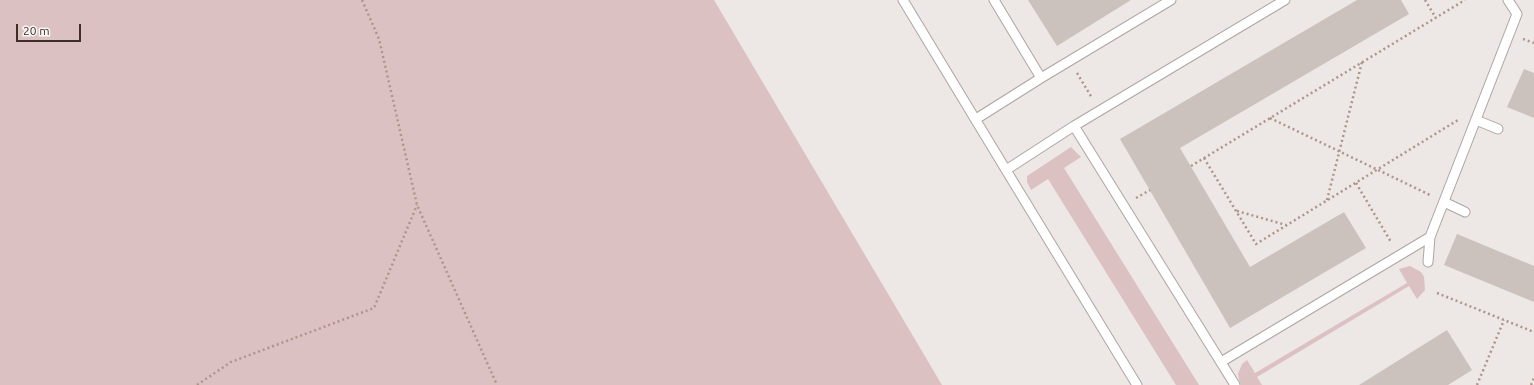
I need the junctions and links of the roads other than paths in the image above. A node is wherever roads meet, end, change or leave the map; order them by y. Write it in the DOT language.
graph roads {
  1 [pos="903,0"];
  2 [pos="994,0"];
  3 [pos="1171,0"];
  4 [pos="1508,0"];
  5 [pos="1281,1"];
  6 [pos="1041,78"];
  7 [pos="976,119"];
  8 [pos="1476,120"];
  9 [pos="1074,126"];
  10 [pos="1498,129"];
  11 [pos="1006,170"];
  12 [pos="1444,202"];
  13 [pos="1465,212"];
  14 [pos="1430,237"];
  15 [pos="1428,262"];
  16 [pos="1221,362"];
  17 [pos="1136,385"];
  18 [pos="1235,385"];
  1 -- 7 [label="lane"];
  2 -- 6 [label="lane"];
  3 -- 6 [label="lane"];
  4 -- 8 [label="lane"];
  5 -- 9 [label="lane"];
  6 -- 7 [label="lane"];
  7 -- 11 [label="lane"];
  8 -- 10 [label="lane"];
  8 -- 12 [label="lane"];
  9 -- 11 [label="lane"];
  9 -- 16 [label="lane"];
  11 -- 17 [label="lane"];
  12 -- 13 [label="lane"];
  12 -- 14 [label="lane"];
  14 -- 15 [label="lane"];
  14 -- 16 [label="lane"];
  16 -- 18 [label="lane"];
}
